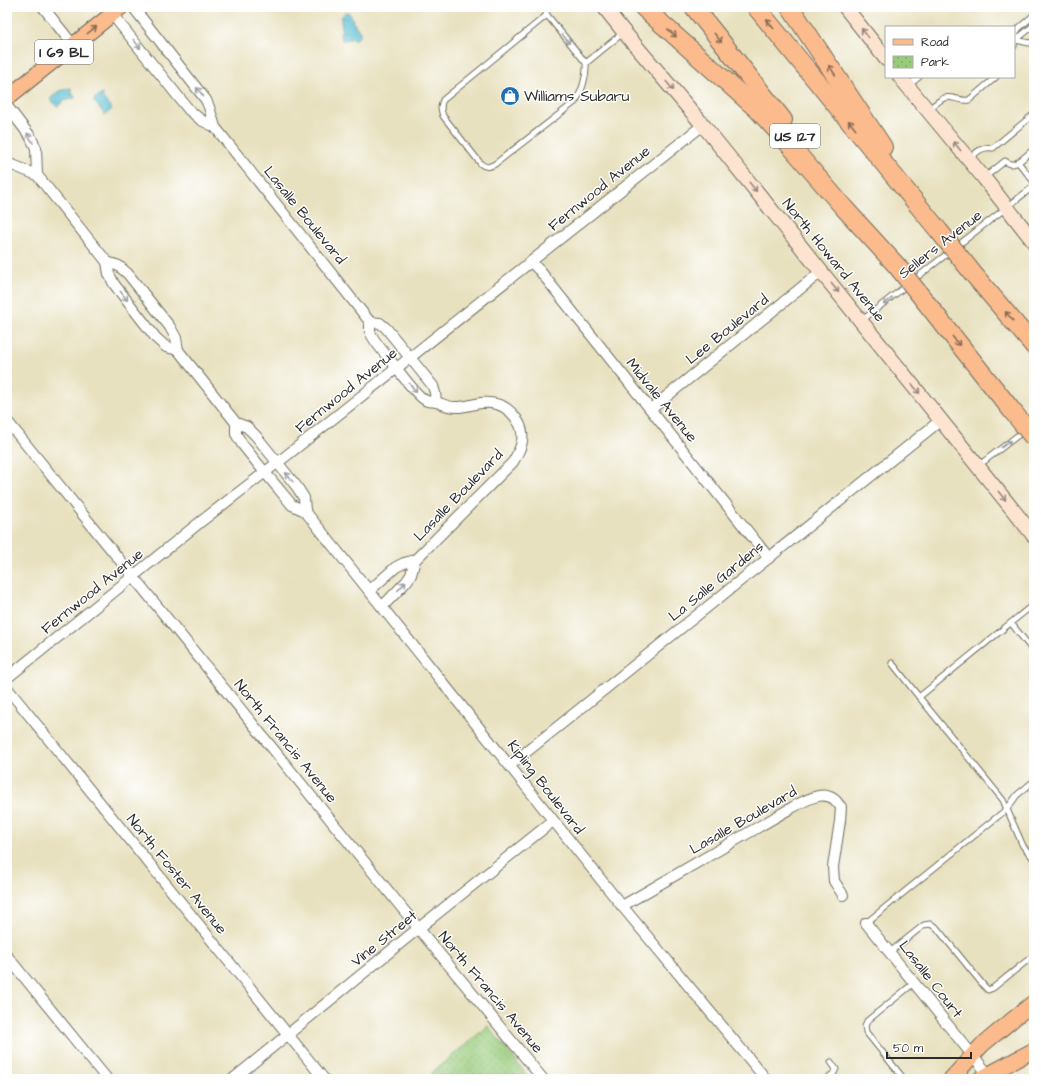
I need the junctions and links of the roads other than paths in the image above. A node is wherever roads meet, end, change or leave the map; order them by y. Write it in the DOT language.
graph roads {
  1 [pos="43,7"];
  2 [pos="133,7"];
  3 [pos="544,7"];
  4 [pos="604,7"];
  5 [pos="643,7"];
  6 [pos="694,7"];
  7 [pos="756,7"];
  8 [pos="790,7"];
  9 [pos="845,7"];
  10 [pos="116,10"];
  11 [pos="547,15"];
  12 [pos="1034,15"];
  13 [pos="1034,25"];
  14 [pos="624,32"];
  15 [pos="1016,40"];
  16 [pos="1034,41"];
  17 [pos="1015,43"];
  18 [pos="73,44"];
  19 [pos="885,58"];
  20 [pos="586,63"];
  21 [pos="916,78"];
  22 [pos="995,78"];
  23 [pos="904,82"];
  24 [pos="7,98"];
  25 [pos="7,106"];
  26 [pos="928,110"];
  27 [pos="1034,114"];
  28 [pos="703,125"];
  29 [pos="216,127"];
  30 [pos="1034,148"];
  31 [pos="968,160"];
  32 [pos="7,162"];
  33 [pos="1018,162"];
  34 [pos="38,175"];
  35 [pos="984,178"];
  36 [pos="1034,182"];
  37 [pos="1034,186"];
  38 [pos="1007,208"];
  39 [pos="939,231"];
  40 [pos="1033,238"];
  41 [pos="107,262"];
  42 [pos="531,262"];
  43 [pos="897,266"];
  44 [pos="822,272"];
  45 [pos="861,321"];
  46 [pos="370,322"];
  47 [pos="1034,346"];
  48 [pos="178,350"];
  49 [pos="410,358"];
  50 [pos="396,368"];
  51 [pos="436,402"];
  52 [pos="651,409"];
  53 [pos="941,420"];
  54 [pos="7,421"];
  55 [pos="236,423"];
  56 [pos="1034,423"];
  57 [pos="1034,438"];
  58 [pos="277,463"];
  59 [pos="977,466"];
  60 [pos="265,473"];
  61 [pos="305,511"];
  62 [pos="1034,536"];
  63 [pos="769,558"];
  64 [pos="415,560"];
  65 [pos="133,577"];
  66 [pos="370,591"];
  67 [pos="1034,604"];
  68 [pos="382,607"];
  69 [pos="1010,623"];
  70 [pos="1034,652"];
  71 [pos="892,663"];
  72 [pos="7,678"];
  73 [pos="7,688"];
  74 [pos="919,697"];
  75 [pos="510,765"];
  76 [pos="1034,781"];
  77 [pos="1007,809"];
  78 [pos="553,821"];
  79 [pos="1034,859"];
  80 [pos="843,895"];
  81 [pos="622,906"];
  82 [pos="866,922"];
  83 [pos="419,929"];
  84 [pos="890,952"];
  85 [pos="1034,955"];
  86 [pos="7,956"];
  87 [pos="914,983"];
  88 [pos="1034,1002"];
  89 [pos="288,1035"];
  90 [pos="1034,1050"];
  91 [pos="972,1054"];
  92 [pos="831,1062"];
  93 [pos="987,1078"];
  94 [pos="107,1079"];
  95 [pos="233,1079"];
  96 [pos="324,1079"];
  97 [pos="543,1079"];
  98 [pos="766,1079"];
  99 [pos="827,1079"];
  100 [pos="904,1079"];
  101 [pos="951,1079"];
  1 -- 18 [label="street"];
  29 -- 2 [label="street, Lasalle Boulevard, one-way"];
  3 -- 11 [label="lane"];
  4 -- 14 [label="street, North Howard Avenue"];
  5 -- 43 [label="highway, one-way"];
  6 -- 43 [label="highway, US 127, one-way"];
  39 -- 7 [label="highway, one-way"];
  39 -- 8 [label="highway, one-way"];
  19 -- 9 [label="street, one-way"];
  18 -- 10 [label="main road, I 69 BL, one-way"];
  10 -- 29 [label="street, Lasalle Boulevard, one-way"];
  11 -- 20 [label="lane, one-way"];
  11 -- 20 [label="lane"];
  12 -- 15 [label="lane"];
  13 -- 15 [label="lane"];
  14 -- 20 [label="lane"];
  14 -- 28 [label="street, North Howard Avenue, one-way"];
  15 -- 16 [label="lane"];
  15 -- 17 [label="lane"];
  18 -- 24 [label="main road, I 69 BL"];
  21 -- 23 [label="lane"];
  22 -- 26 [label="lane"];
  23 -- 26 [label="street"];
  34 -- 25 [label="street, one-way"];
  31 -- 26 [label="street, one-way"];
  27 -- 31 [label="lane"];
  28 -- 42 [label="street, Fernwood Avenue"];
  28 -- 44 [label="street, North Howard Avenue, one-way"];
  29 -- 46 [label="street, Lasalle Boulevard"];
  30 -- 33 [label="lane"];
  31 -- 35 [label="street"];
  32 -- 34 [label="street"];
  33 -- 35 [label="lane"];
  33 -- 36 [label="lane"];
  34 -- 41 [label="street, Kipling Boulevard"];
  35 -- 38 [label="street"];
  37 -- 38 [label="lane, Sellers Avenue"];
  38 -- 40 [label="street"];
  38 -- 45 [label="lane, Sellers Avenue, one-way"];
  47 -- 39 [label="highway, one-way, bridge"];
  41 -- 48 [label="street, Kipling Boulevard"];
  41 -- 48 [label="street, Kipling Boulevard, one-way"];
  42 -- 49 [label="street, Fernwood Avenue"];
  42 -- 52 [label="street, Midvale Avenue"];
  43 -- 57 [label="highway, US 127, one-way, bridge"];
  44 -- 45 [label="street, North Howard Avenue, one-way"];
  44 -- 52 [label="street, Lee Boulevard"];
  45 -- 53 [label="street, North Howard Avenue, one-way"];
  46 -- 49 [label="street, Lasalle Boulevard"];
  46 -- 50 [label="street, Lasalle Boulevard"];
  48 -- 55 [label="street, Kipling Boulevard"];
  49 -- 50 [label="street, Fernwood Avenue"];
  49 -- 51 [label="street, Lasalle Boulevard"];
  50 -- 51 [label="street, Lasalle Boulevard, one-way"];
  50 -- 58 [label="street, Fernwood Avenue"];
  51 -- 64 [label="street, Lasalle Boulevard"];
  52 -- 63 [label="street, Midvale Avenue"];
  53 -- 59 [label="street, North Howard Avenue"];
  53 -- 63 [label="street, La Salle Gardens"];
  54 -- 65 [label="street, North Francis Avenue"];
  55 -- 58 [label="street, Kipling Boulevard"];
  55 -- 60 [label="street, Kipling Boulevard"];
  59 -- 56 [label="lane, one-way"];
  58 -- 60 [label="street, Fernwood Avenue"];
  61 -- 58 [label="street, Kipling Boulevard, one-way"];
  59 -- 62 [label="street, North Howard Avenue, one-way"];
  60 -- 61 [label="street, Kipling Boulevard"];
  60 -- 65 [label="street, Fernwood Avenue"];
  61 -- 66 [label="street, Kipling Boulevard"];
  63 -- 75 [label="street, La Salle Gardens"];
  64 -- 66 [label="street, Lasalle Boulevard"];
  68 -- 64 [label="street, Lasalle Boulevard, one-way"];
  65 -- 72 [label="street, Fernwood Avenue"];
  65 -- 83 [label="street, North Francis Avenue"];
  66 -- 68 [label="street, Kipling Boulevard"];
  67 -- 69 [label="lane"];
  68 -- 75 [label="street, Kipling Boulevard"];
  69 -- 70 [label="lane"];
  69 -- 74 [label="lane"];
  71 -- 74 [label="lane"];
  73 -- 89 [label="street, North Foster Avenue"];
  74 -- 77 [label="lane"];
  75 -- 78 [label="street, Kipling Boulevard"];
  76 -- 77 [label="lane"];
  77 -- 79 [label="lane"];
  77 -- 82 [label="lane"];
  78 -- 81 [label="street, Kipling Boulevard"];
  78 -- 83 [label="street, Vine Street"];
  80 -- 81 [label="street, Lasalle Boulevard"];
  81 -- 98 [label="street, Kipling Boulevard"];
  82 -- 84 [label="street, Lasalle Court"];
  83 -- 89 [label="street, Vine Street"];
  83 -- 97 [label="street, North Francis Avenue"];
  84 -- 85 [label="lane"];
  84 -- 87 [label="street, Lasalle Court"];
  86 -- 94 [label="street"];
  87 -- 91 [label="street, Lasalle Court"];
  87 -- 100 [label="lane"];
  88 -- 91 [label="main road"];
  89 -- 95 [label="street, Vine Street"];
  89 -- 96 [label="street, North Foster Avenue"];
  90 -- 93 [label="main road"];
  91 -- 93 [label="street, Lasalle Court"];
  91 -- 101 [label="main road"];
  92 -- 99 [label="lane"];
}
